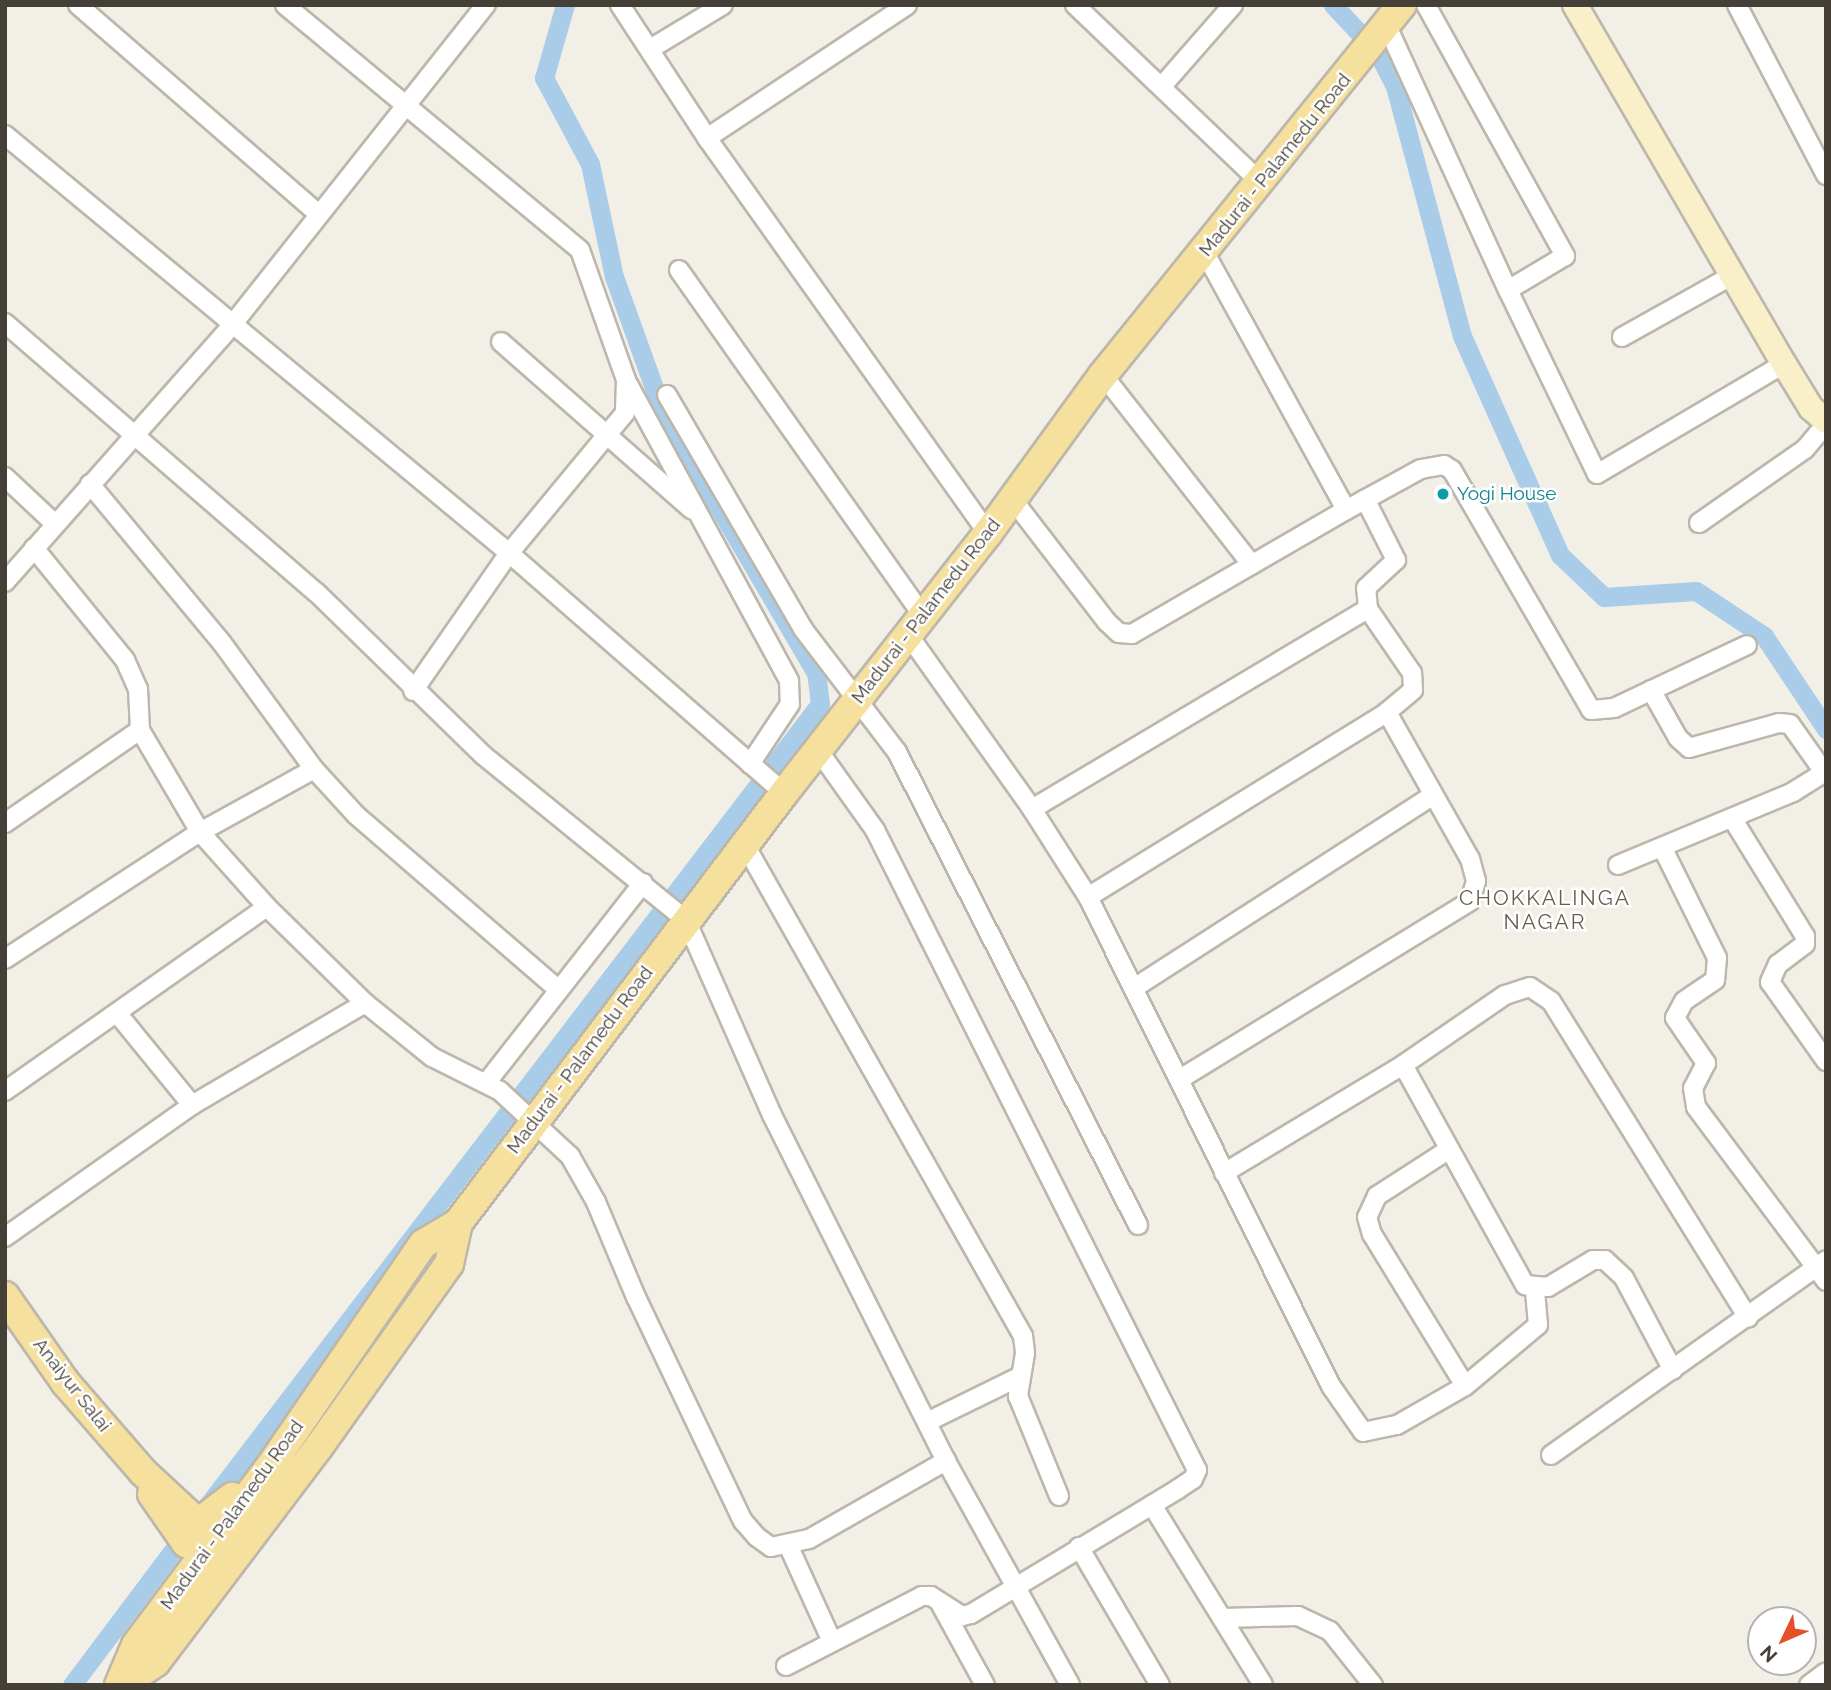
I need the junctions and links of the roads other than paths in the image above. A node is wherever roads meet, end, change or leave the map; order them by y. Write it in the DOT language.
graph roads {
  1 [pos="78,5"];
  2 [pos="486,5"];
  3 [pos="620,5"];
  4 [pos="723,5"];
  5 [pos="907,5"];
  6 [pos="1075,5"];
  7 [pos="1233,5"];
  8 [pos="1426,5"];
  9 [pos="1575,5"];
  10 [pos="1737,5"];
  11 [pos="297,9"];
  12 [pos="1391,18"];
  13 [pos="650,50"];
  14 [pos="1162,86"];
  15 [pos="403,107"];
  16 [pos="5,135"];
  17 [pos="707,138"];
  18 [pos="1826,175"];
  19 [pos="1261,183"];
  20 [pos="317,214"];
  21 [pos="1205,253"];
  22 [pos="679,270"];
  23 [pos="1731,276"];
  24 [pos="1508,290"];
  25 [pos="5,323"];
  26 [pos="232,325"];
  27 [pos="1622,337"];
  28 [pos="501,342"];
  29 [pos="1784,364"];
  30 [pos="1104,374"];
  31 [pos="626,380"];
  32 [pos="667,395"];
  33 [pos="1826,422"];
  34 [pos="135,433"];
  35 [pos="607,437"];
  36 [pos="5,477"];
  37 [pos="90,484"];
  38 [pos="1365,499"];
  39 [pos="1013,500"];
  40 [pos="1346,510"];
  41 [pos="703,519"];
  42 [pos="1699,523"];
  43 [pos="55,524"];
  44 [pos="988,533"];
  45 [pos="34,548"];
  46 [pos="509,553"];
  47 [pos="1252,565"];
  48 [pos="5,582"];
  49 [pos="1368,608"];
  50 [pos="914,624"];
  51 [pos="1747,645"];
  52 [pos="1651,690"];
  53 [pos="413,691"];
  54 [pos="856,700"];
  55 [pos="1387,712"];
  56 [pos="140,730"];
  57 [pos="818,750"];
  58 [pos="751,764"];
  59 [pos="314,769"];
  60 [pos="1825,771"];
  61 [pos="783,792"];
  62 [pos="1433,795"];
  63 [pos="1032,809"];
  64 [pos="1732,818"];
  65 [pos="5,823"];
  66 [pos="200,832"];
  67 [pos="745,845"];
  68 [pos="1662,847"];
  69 [pos="1618,864"];
  70 [pos="644,883"];
  71 [pos="1088,897"];
  72 [pos="267,908"];
  73 [pos="685,919"];
  74 [pos="5,959"];
  75 [pos="1134,989"];
  76 [pos="559,990"];
  77 [pos="365,1003"];
  78 [pos="117,1013"];
  79 [pos="1826,1061"];
  80 [pos="1403,1065"];
  81 [pos="1180,1079"];
  82 [pos="494,1086"];
  83 [pos="5,1091"];
  84 [pos="192,1104"];
  85 [pos="528,1114"];
  86 [pos="1448,1150"];
  87 [pos="1224,1172"];
  88 [pos="458,1223"];
  89 [pos="1138,1226"];
  90 [pos="5,1237"];
  91 [pos="1822,1270"];
  92 [pos="1535,1289"];
  93 [pos="5,1296"];
  94 [pos="1748,1318"];
  95 [pos="1673,1370"];
  96 [pos="1019,1377"];
  97 [pos="1465,1386"];
  98 [pos="313,1403"];
  99 [pos="927,1422"];
  100 [pos="336,1423"];
  101 [pos="1551,1455"];
  102 [pos="946,1461"];
  103 [pos="1059,1496"];
  104 [pos="1152,1505"];
  105 [pos="192,1532"];
  106 [pos="789,1547"];
  107 [pos="1079,1547"];
  108 [pos="244,1549"];
  109 [pos="221,1581"];
  110 [pos="1016,1584"];
  111 [pos="938,1600"];
  112 [pos="1222,1618"];
  113 [pos="831,1639"];
  114 [pos="786,1666"];
  115 [pos="1826,1672"];
  116 [pos="977,1682"];
  117 [pos="121,1685"];
  118 [pos="1070,1685"];
  119 [pos="1160,1685"];
  120 [pos="1263,1685"];
  121 [pos="1373,1685"];
  122 [pos="1810,1685"];
  1 -- 20 [label="street"];
  2 -- 15 [label="street"];
  3 -- 13 [label="street"];
  4 -- 13 [label="street"];
  5 -- 17 [label="street"];
  6 -- 14 [label="street"];
  7 -- 14 [label="street"];
  8 -- 24 [label="street"];
  9 -- 23 [label="main road"];
  10 -- 18 [label="street"];
  11 -- 15 [label="street"];
  12 -- 19 [label="main road, Madurai - Palamedu Road"];
  12 -- 24 [label="street"];
  13 -- 17 [label="street"];
  14 -- 19 [label="street"];
  15 -- 20 [label="street"];
  15 -- 31 [label="street"];
  16 -- 26 [label="street"];
  17 -- 44 [label="street"];
  19 -- 21 [label="main road, Madurai - Palamedu Road"];
  20 -- 26 [label="street"];
  21 -- 30 [label="main road, Madurai - Palamedu Road"];
  21 -- 40 [label="street"];
  22 -- 50 [label="street"];
  23 -- 27 [label="street"];
  23 -- 29 [label="main road"];
  24 -- 29 [label="street"];
  25 -- 34 [label="street"];
  26 -- 34 [label="street"];
  26 -- 46 [label="street"];
  28 -- 35 [label="street"];
  29 -- 33 [label="main road"];
  30 -- 39 [label="main road, Madurai - Palamedu Road"];
  30 -- 47 [label="street"];
  31 -- 35 [label="street"];
  31 -- 41 [label="street"];
  32 -- 54 [label="street"];
  33 -- 42 [label="street"];
  34 -- 37 [label="street"];
  34 -- 53 [label="street"];
  35 -- 41 [label="street"];
  35 -- 46 [label="street"];
  36 -- 43 [label="street"];
  37 -- 43 [label="street"];
  37 -- 59 [label="street"];
  38 -- 40 [label="street"];
  38 -- 49 [label="street"];
  38 -- 52 [label="street"];
  39 -- 44 [label="main road, Madurai - Palamedu Road"];
  39 -- 47 [label="street"];
  40 -- 47 [label="street"];
  41 -- 58 [label="street"];
  43 -- 45 [label="street"];
  44 -- 50 [label="main road, Madurai - Palamedu Road"];
  45 -- 48 [label="street"];
  45 -- 56 [label="street"];
  46 -- 53 [label="street"];
  46 -- 58 [label="street"];
  49 -- 55 [label="street"];
  49 -- 63 [label="street"];
  50 -- 54 [label="main road, Madurai - Palamedu Road"];
  50 -- 63 [label="street"];
  51 -- 52 [label="street"];
  52 -- 60 [label="street"];
  53 -- 70 [label="street"];
  54 -- 57 [label="main road, Madurai - Palamedu Road"];
  54 -- 89 [label="street"];
  55 -- 62 [label="street"];
  55 -- 71 [label="street"];
  56 -- 65 [label="street"];
  56 -- 66 [label="street"];
  57 -- 61 [label="main road, Madurai - Palamedu Road"];
  57 -- 104 [label="street"];
  58 -- 61 [label="street"];
  59 -- 66 [label="street"];
  59 -- 76 [label="street"];
  60 -- 64 [label="street"];
  61 -- 67 [label="main road, Madurai - Palamedu Road"];
  62 -- 75 [label="street"];
  62 -- 81 [label="street"];
  63 -- 71 [label="street"];
  64 -- 68 [label="street"];
  64 -- 79 [label="street"];
  66 -- 72 [label="street"];
  66 -- 74 [label="street"];
  67 -- 73 [label="main road, Madurai - Palamedu Road"];
  67 -- 96 [label="street"];
  68 -- 69 [label="street"];
  68 -- 91 [label="street"];
  70 -- 73 [label="street"];
  70 -- 76 [label="street"];
  71 -- 75 [label="street"];
  72 -- 77 [label="street"];
  72 -- 78 [label="street"];
  73 -- 85 [label="main road, Madurai - Palamedu Road"];
  73 -- 99 [label="street"];
  75 -- 81 [label="street"];
  76 -- 82 [label="street"];
  77 -- 82 [label="street"];
  77 -- 84 [label="street"];
  78 -- 83 [label="street"];
  78 -- 84 [label="street"];
  80 -- 86 [label="street"];
  80 -- 87 [label="street"];
  80 -- 94 [label="street"];
  81 -- 87 [label="street"];
  82 -- 85 [label="street"];
  84 -- 90 [label="street"];
  85 -- 88 [label="main road, Madurai - Palamedu Road"];
  85 -- 106 [label="street"];
  86 -- 92 [label="street"];
  86 -- 97 [label="street"];
  87 -- 97 [label="street"];
  88 -- 98 [label="main road, Madurai - Palamedu Road"];
  88 -- 100 [label="main road, Madurai - Palamedu Road"];
  91 -- 94 [label="street"];
  92 -- 95 [label="street"];
  92 -- 97 [label="street"];
  93 -- 105 [label="main road, Anaiyur Salai"];
  94 -- 95 [label="street"];
  95 -- 101 [label="street"];
  96 -- 99 [label="street"];
  96 -- 103 [label="street"];
  98 -- 100 [label="main road"];
  98 -- 105 [label="main road, Madurai - Palamedu Road"];
  99 -- 102 [label="street"];
  100 -- 108 [label="main road, Madurai - Palamedu Road"];
  102 -- 106 [label="street"];
  102 -- 110 [label="street"];
  104 -- 107 [label="street"];
  104 -- 112 [label="street"];
  105 -- 108 [label="main road"];
  105 -- 109 [label="main road, Anaiyur Salai"];
  105 -- 117 [label="main road, Madurai - Palamedu Road"];
  106 -- 113 [label="street"];
  107 -- 110 [label="street"];
  107 -- 119 [label="street"];
  108 -- 109 [label="main road, Madurai - Palamedu Road"];
  109 -- 117 [label="main road, Madurai - Palamedu Road"];
  110 -- 111 [label="street"];
  110 -- 118 [label="street"];
  111 -- 113 [label="street"];
  111 -- 116 [label="street"];
  112 -- 120 [label="street"];
  112 -- 121 [label="street"];
  113 -- 114 [label="street"];
  115 -- 122 [label="street"];
}
